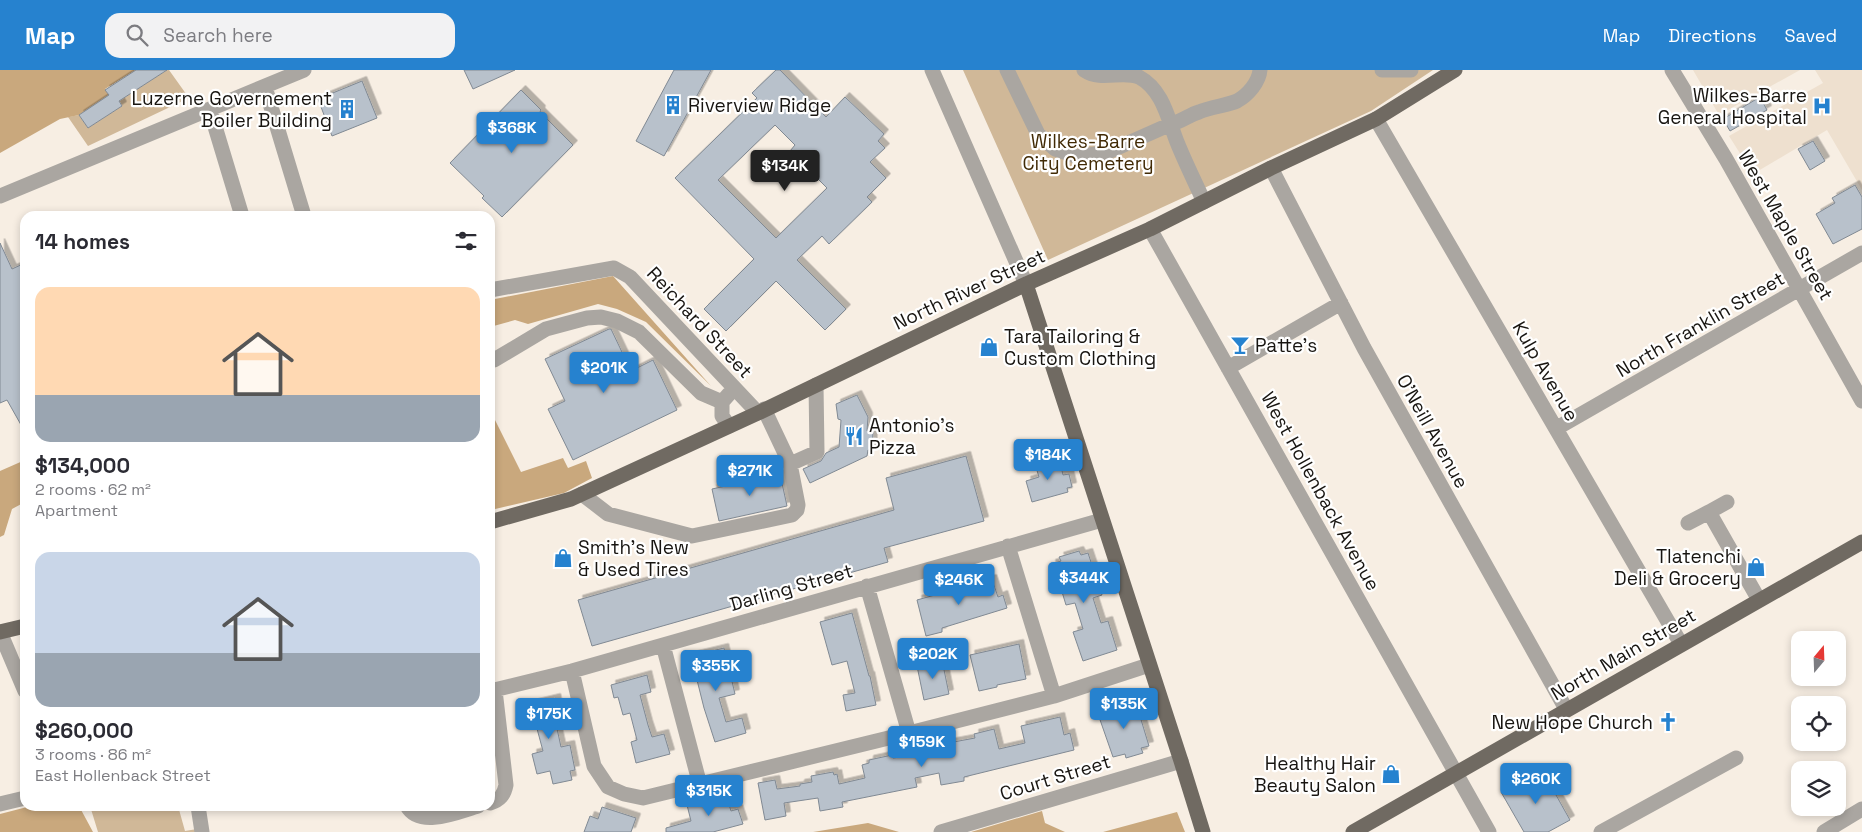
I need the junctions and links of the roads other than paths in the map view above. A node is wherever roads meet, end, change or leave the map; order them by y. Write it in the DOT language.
graph roads {
  1 [pos="304,70"];
  2 [pos="932,70"];
  3 [pos="1007,70"];
  4 [pos="1084,70"];
  5 [pos="1260,70"];
  6 [pos="1382,70"];
  7 [pos="1412,70"];
  8 [pos="1455,70"];
  9 [pos="1672,70"];
  10 [pos="265,87"];
  11 [pos="210,110"];
  12 [pos="1376,119"];
  13 [pos="1170,124"];
  14 [pos="1272,168"];
  15 [pos="0,196"];
  16 [pos="1204,202"];
  17 [pos="240,211"];
  18 [pos="302,211"];
  19 [pos="1150,229"];
  20 [pos="1862,253"];
  21 [pos="1026,284"];
  22 [pos="495,289"];
  23 [pos="1800,290"];
  24 [pos="1341,303"];
  25 [pos="495,359"];
  26 [pos="1228,368"];
  27 [pos="816,385"];
  28 [pos="735,388"];
  29 [pos="1862,401"];
  30 [pos="722,402"];
  31 [pos="761,411"];
  32 [pos="729,426"];
  33 [pos="1557,428"];
  34 [pos="790,464"];
  35 [pos="582,494"];
  36 [pos="1727,502"];
  37 [pos="1709,512"];
  38 [pos="1102,520"];
  39 [pos="495,521"];
  40 [pos="1688,523"];
  41 [pos="1862,542"];
  42 [pos="1008,546"];
  43 [pos="867,586"];
  44 [pos="1759,600"];
  45 [pos="20,627"];
  46 [pos="0,632"];
  47 [pos="663,644"];
  48 [pos="1681,644"];
  49 [pos="1149,665"];
  50 [pos="572,672"];
  51 [pos="20,679"];
  52 [pos="495,689"];
  53 [pos="1054,696"];
  54 [pos="1566,709"];
  55 [pos="495,710"];
  56 [pos="909,734"];
  57 [pos="1736,758"];
  58 [pos="1181,760"];
  59 [pos="1456,773"];
  60 [pos="700,785"];
  61 [pos="20,799"];
  62 [pos="495,800"];
  63 [pos="0,804"];
  64 [pos="1862,808"];
  65 [pos="199,811"];
  66 [pos="410,811"];
  67 [pos="461,811"];
  68 [pos="202,832"];
  69 [pos="941,832"];
  70 [pos="1203,832"];
  71 [pos="1353,832"];
  72 [pos="1489,832"];
  73 [pos="1601,832"];
  74 [pos="1824,832"];
  1 -- 10 [label="street"];
  2 -- 21 [label="street"];
  3 -- 13 [label="street"];
  4 -- 13 [label="street"];
  5 -- 13 [label="street"];
  6 -- 7 [label="street"];
  8 -- 12 [label="main road, North River Street"];
  9 -- 23 [label="street, West Maple Street"];
  10 -- 11 [label="street"];
  10 -- 18 [label="street"];
  11 -- 15 [label="street"];
  11 -- 17 [label="street"];
  12 -- 14 [label="main road, North River Street"];
  12 -- 33 [label="street, Kulp Avenue"];
  13 -- 16 [label="street"];
  14 -- 16 [label="main road, North River Street"];
  14 -- 24 [label="street, O'Neill Avenue"];
  16 -- 19 [label="main road, North River Street"];
  19 -- 21 [label="main road, North River Street"];
  19 -- 26 [label="street, West Hollenback Avenue"];
  20 -- 23 [label="street, North Franklin Street"];
  21 -- 27 [label="main road, North River Street"];
  21 -- 38 [label="main road"];
  22 -- 28 [label="street, Reichard Street"];
  23 -- 29 [label="street, West Maple Street"];
  23 -- 33 [label="street, North Franklin Street"];
  24 -- 26 [label="street"];
  24 -- 54 [label="street, O'Neill Avenue"];
  25 -- 30 [label="street"];
  26 -- 59 [label="street, West Hollenback Avenue"];
  27 -- 31 [label="main road, North River Street"];
  27 -- 34 [label="street"];
  28 -- 30 [label="street"];
  28 -- 31 [label="street, Reichard Street"];
  30 -- 32 [label="street"];
  31 -- 32 [label="main road, North River Street"];
  31 -- 34 [label="street, Reichard Street"];
  32 -- 35 [label="main road, North River Street"];
  33 -- 48 [label="street, Kulp Avenue"];
  34 -- 35 [label="street, Reichard Street"];
  35 -- 39 [label="main road, North River Street"];
  36 -- 37 [label="street"];
  37 -- 40 [label="street"];
  37 -- 44 [label="street"];
  38 -- 42 [label="street, Darling Street"];
  38 -- 49 [label="main road"];
  41 -- 44 [label="main road, North Main Street"];
  42 -- 43 [label="street, Darling Street"];
  42 -- 53 [label="street"];
  43 -- 47 [label="street, Darling Street"];
  43 -- 56 [label="street"];
  44 -- 48 [label="main road, North Main Street"];
  45 -- 46 [label="main road"];
  46 -- 51 [label="street"];
  47 -- 50 [label="street, Darling Street"];
  47 -- 60 [label="street"];
  48 -- 54 [label="main road, North Main Street"];
  49 -- 53 [label="street"];
  49 -- 58 [label="main road"];
  50 -- 52 [label="street, Darling Street"];
  50 -- 60 [label="street"];
  53 -- 56 [label="street"];
  54 -- 59 [label="main road, North Main Street"];
  55 -- 62 [label="street"];
  56 -- 60 [label="street"];
  57 -- 73 [label="street"];
  58 -- 69 [label="street, Court Street"];
  58 -- 70 [label="main road"];
  59 -- 71 [label="main road, North Main Street"];
  59 -- 72 [label="street, West Hollenback Avenue"];
  61 -- 63 [label="street"];
  64 -- 74 [label="street"];
  65 -- 68 [label="street"];
  66 -- 67 [label="street"];
}
